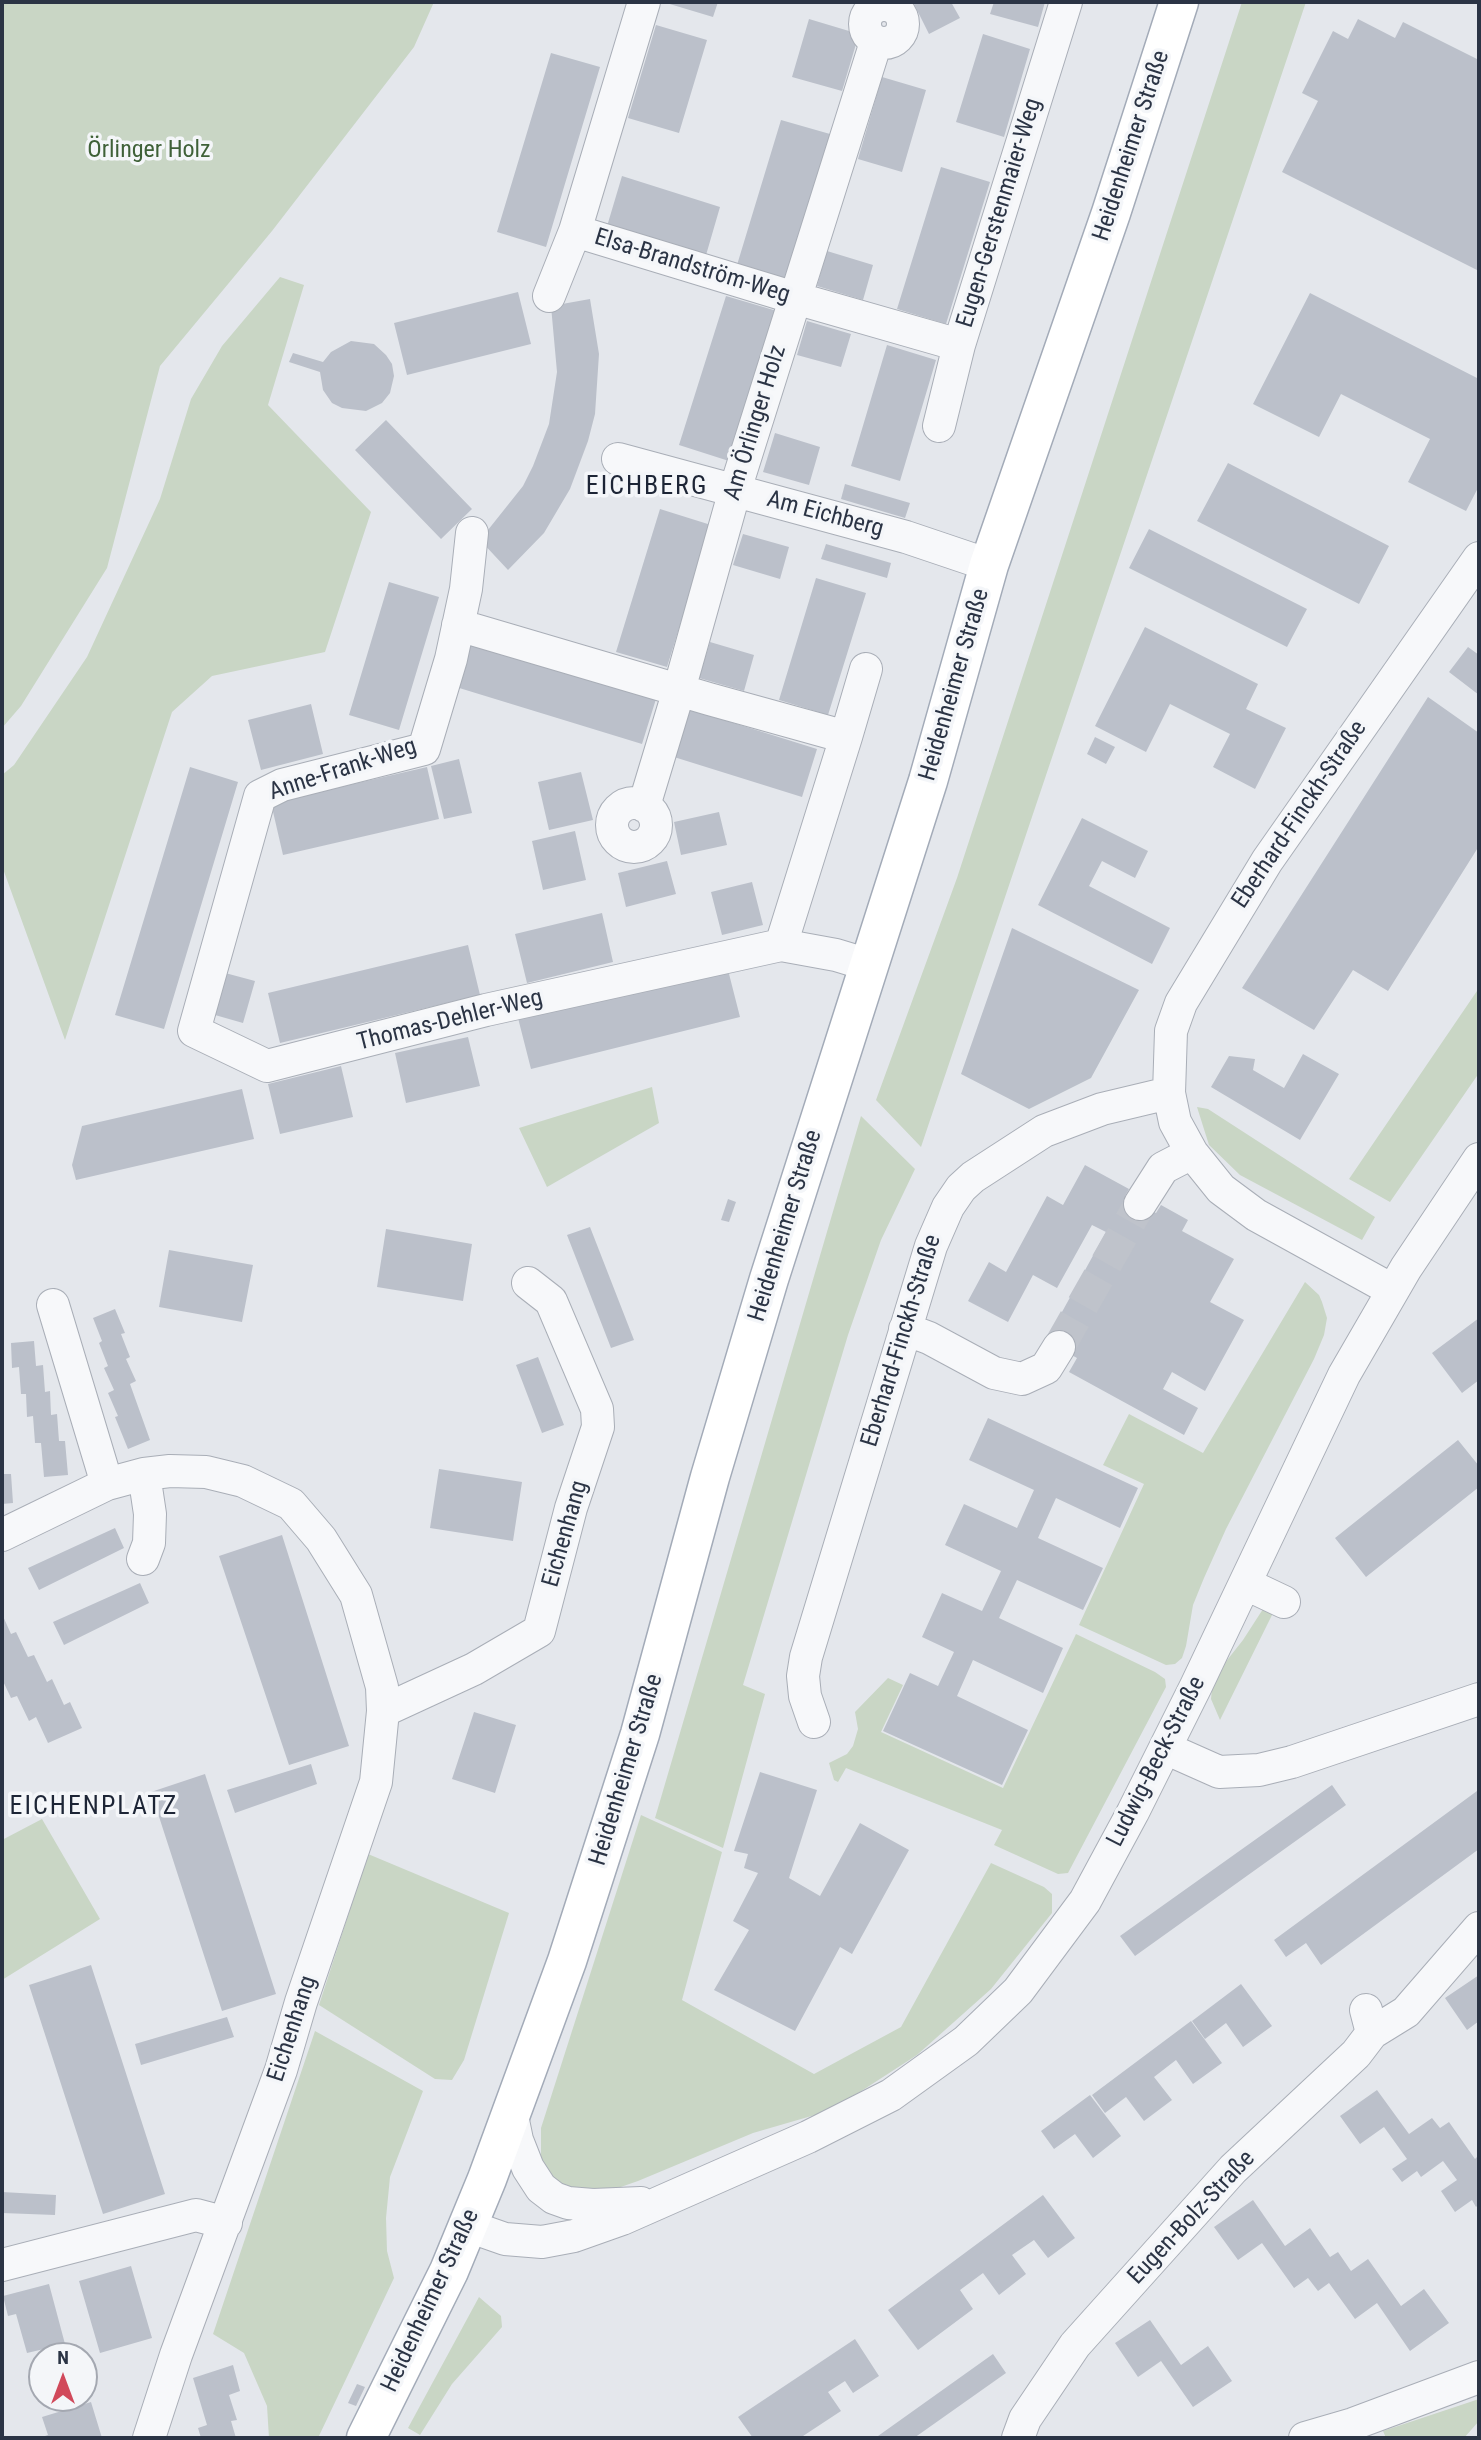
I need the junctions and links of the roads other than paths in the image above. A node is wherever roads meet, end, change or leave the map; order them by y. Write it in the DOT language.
graph roads {
  1 [pos="644,2"];
  2 [pos="1066,2"];
  3 [pos="1179,2"];
  4 [pos="876,42"];
  5 [pos="575,231"];
  6 [pos="549,296"];
  7 [pos="795,298"];
  8 [pos="959,345"];
  9 [pos="939,426"];
  10 [pos="618,458"];
  11 [pos="735,490"];
  12 [pos="472,533"];
  13 [pos="1479,558"];
  14 [pos="989,565"];
  15 [pos="458,625"];
  16 [pos="866,669"];
  17 [pos="694,695"];
  18 [pos="846,737"];
  19 [pos="644,806"];
  20 [pos="780,945"];
  21 [pos="211,964"];
  22 [pos="869,965"];
  23 [pos="1168,1093"];
  24 [pos="1192,1153"];
  25 [pos="1479,1159"];
  26 [pos="1140,1204"];
  27 [pos="528,1283"];
  28 [pos="1392,1290"];
  29 [pos="53,1305"];
  30 [pos="905,1329"];
  31 [pos="1059,1348"];
  32 [pos="144,1474"];
  33 [pos="107,1485"];
  34 [pos="2,1535"];
  35 [pos="143,1559"];
  36 [pos="1245,1584"];
  37 [pos="1284,1602"];
  38 [pos="1479,1699"];
  39 [pos="383,1711"];
  40 [pos="814,1722"];
  41 [pos="1165,1748"];
  42 [pos="1479,1928"];
  43 [pos="511,2111"];
  44 [pos="663,2201"];
  45 [pos="226,2223"];
  46 [pos="468,2226"];
  47 [pos="2,2265"];
  48 [pos="1479,2376"];
  49 [pos="1355,2431"];
  50 [pos="149,2438"];
  51 [pos="366,2438"];
  52 [pos="1018,2438"];
  53 [pos="1306,2438"];
  1 -- 5 [label="street, Elsa-Brandström-Weg"];
  2 -- 8 [label="street, Eugen-Gerstenmaier-Weg"];
  3 -- 14 [label="main road, Heidenheimer Straße"];
  4 -- 7 [label="street, Am Örlinger Holz"];
  5 -- 6 [label="street"];
  5 -- 7 [label="street, Elsa-Brandström-Weg"];
  7 -- 8 [label="street, Elsa-Brandström-Weg"];
  7 -- 11 [label="street, Am Örlinger Holz"];
  8 -- 9 [label="street, Eugen-Gerstenmaier-Weg"];
  10 -- 11 [label="street, Am Eichberg"];
  11 -- 14 [label="street, Am Eichberg"];
  11 -- 17 [label="street, Am Örlinger Holz"];
  12 -- 15 [label="street"];
  13 -- 23 [label="street, Eberhard-Finckh-Straße"];
  14 -- 22 [label="main road, Heidenheimer Straße"];
  15 -- 17 [label="street"];
  15 -- 21 [label="street, Anne-Frank-Weg"];
  16 -- 18 [label="street"];
  17 -- 18 [label="street"];
  17 -- 19 [label="street, Am Örlinger Holz"];
  18 -- 20 [label="street"];
  20 -- 21 [label="street, Thomas-Dehler-Weg"];
  20 -- 22 [label="street, Thomas-Dehler-Weg"];
  22 -- 43 [label="main road, Heidenheimer Straße"];
  23 -- 24 [label="street, Eberhard-Finckh-Straße"];
  23 -- 30 [label="street, Eberhard-Finckh-Straße"];
  24 -- 26 [label="street"];
  24 -- 28 [label="street, Eberhard-Finckh-Straße"];
  25 -- 28 [label="street, Ludwig-Beck-Straße"];
  27 -- 39 [label="street, Eichenhang"];
  28 -- 36 [label="street, Ludwig-Beck-Straße"];
  29 -- 33 [label="street"];
  30 -- 31 [label="street"];
  30 -- 40 [label="street, Eberhard-Finckh-Straße"];
  32 -- 33 [label="street, Eichenhang"];
  32 -- 35 [label="street"];
  32 -- 39 [label="street, Eichenhang"];
  33 -- 34 [label="street, Eichenhang"];
  36 -- 37 [label="street"];
  36 -- 41 [label="street, Ludwig-Beck-Straße"];
  38 -- 41 [label="street"];
  39 -- 45 [label="street, Eichenhang"];
  41 -- 44 [label="street, Ludwig-Beck-Straße"];
  42 -- 52 [label="street, Eugen-Bolz-Straße"];
  43 -- 44 [label="street, Ludwig-Beck-Straße"];
  43 -- 46 [label="main road, Heidenheimer Straße"];
  44 -- 46 [label="street, Ludwig-Beck-Straße"];
  45 -- 47 [label="street"];
  45 -- 50 [label="street, Eichenhang"];
  46 -- 51 [label="main road, Heidenheimer Straße"];
  48 -- 49 [label="street"];
  49 -- 53 [label="street"];
}
